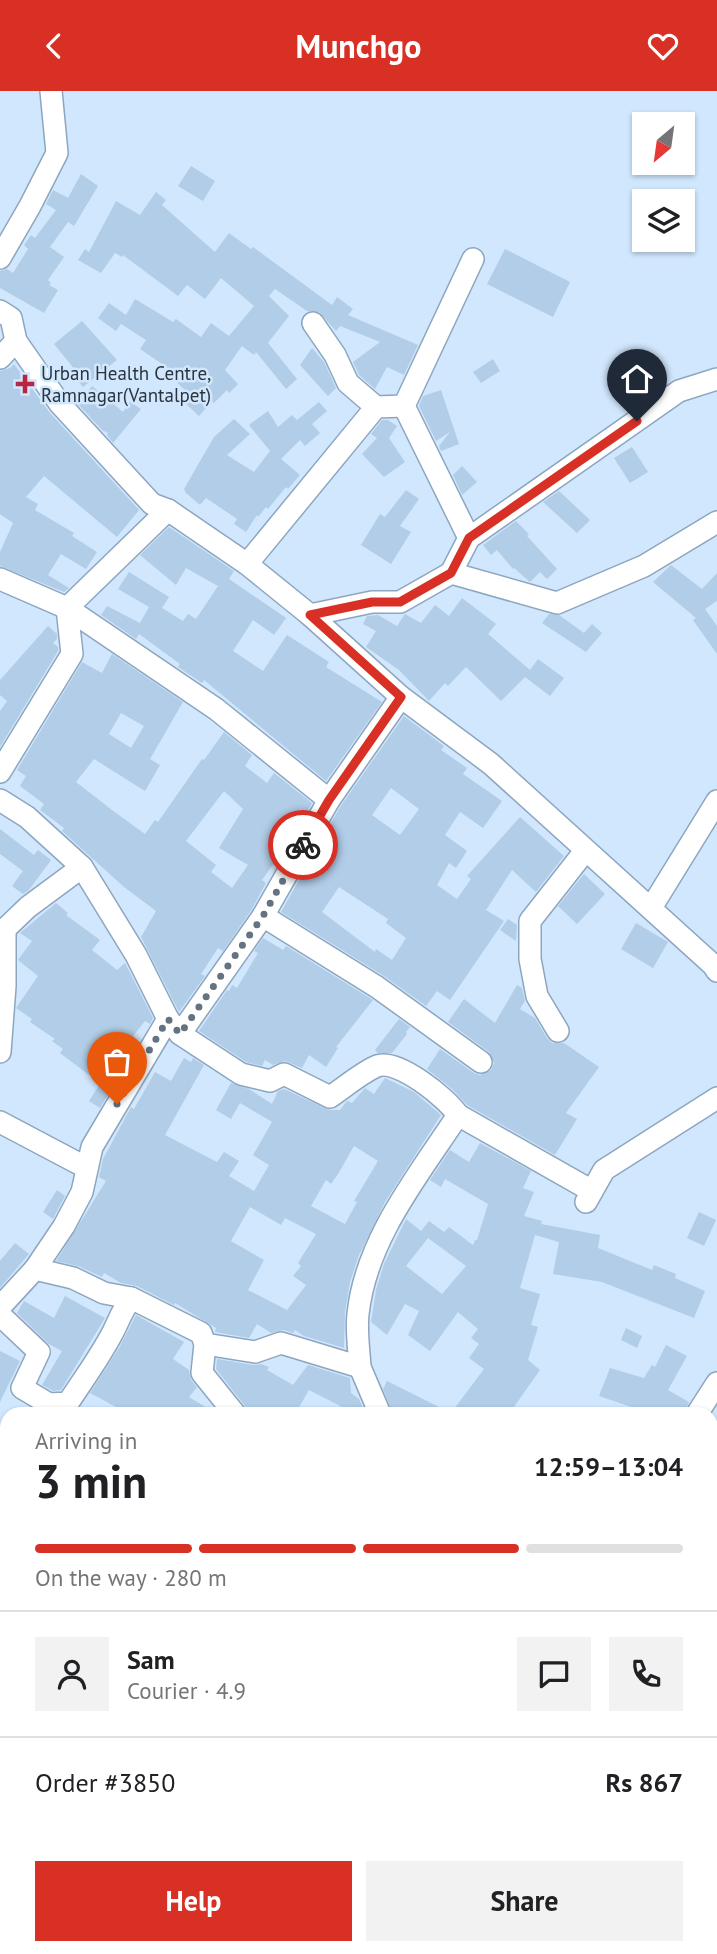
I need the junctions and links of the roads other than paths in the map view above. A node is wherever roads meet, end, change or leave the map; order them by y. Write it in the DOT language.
graph roads {
  1 [pos="51,91"];
  2 [pos="0,258"];
  3 [pos="473,259"];
  4 [pos="0,311"];
  5 [pos="313,323"];
  6 [pos="16,341"];
  7 [pos="0,358"];
  8 [pos="717,379"];
  9 [pos="404,406"];
  10 [pos="376,407"];
  11 [pos="168,510"];
  12 [pos="713,530"];
  13 [pos="469,538"];
  14 [pos="247,563"];
  15 [pos="451,573"];
  16 [pos="0,579"];
  17 [pos="67,608"];
  18 [pos="310,615"];
  19 [pos="401,697"];
  20 [pos="0,772"];
  21 [pos="0,800"];
  22 [pos="329,800"];
  23 [pos="717,801"];
  24 [pos="585,851"];
  25 [pos="82,867"];
  26 [pos="651,908"];
  27 [pos="263,916"];
  28 [pos="2,929"];
  29 [pos="717,971"];
  30 [pos="174,1026"];
  31 [pos="558,1031"];
  32 [pos="0,1052"];
  33 [pos="481,1062"];
  34 [pos="717,1098"];
  35 [pos="458,1115"];
  36 [pos="0,1122"];
  37 [pos="87,1168"];
  38 [pos="35,1269"];
  39 [pos="131,1298"];
  40 [pos="0,1307"];
  41 [pos="0,1315"];
  42 [pos="205,1344"];
  43 [pos="360,1367"];
  44 [pos="717,1383"];
  45 [pos="45,1407"];
  46 [pos="54,1407"];
  47 [pos="229,1407"];
  48 [pos="377,1407"];
  49 [pos="702,1407"];
  1 -- 2 [label="street"];
  3 -- 9 [label="street"];
  4 -- 6 [label="street"];
  5 -- 10 [label="street"];
  6 -- 7 [label="street"];
  6 -- 11 [label="street"];
  8 -- 13 [label="street"];
  9 -- 10 [label="street"];
  9 -- 13 [label="street"];
  10 -- 14 [label="street"];
  11 -- 14 [label="street"];
  11 -- 17 [label="street"];
  12 -- 15 [label="street"];
  13 -- 15 [label="street"];
  14 -- 18 [label="street"];
  15 -- 18 [label="street"];
  16 -- 17 [label="street"];
  17 -- 20 [label="street"];
  17 -- 22 [label="street"];
  18 -- 19 [label="street"];
  19 -- 22 [label="street"];
  19 -- 24 [label="street"];
  21 -- 25 [label="street"];
  22 -- 27 [label="street"];
  23 -- 26 [label="street"];
  24 -- 26 [label="street"];
  24 -- 31 [label="street"];
  25 -- 28 [label="street"];
  25 -- 30 [label="street"];
  26 -- 29 [label="street"];
  27 -- 30 [label="street"];
  27 -- 33 [label="street"];
  28 -- 32 [label="street"];
  30 -- 35 [label="street"];
  30 -- 37 [label="street"];
  34 -- 35 [label="street"];
  35 -- 43 [label="street"];
  36 -- 37 [label="street"];
  37 -- 38 [label="street"];
  38 -- 39 [label="street"];
  38 -- 40 [label="street"];
  39 -- 42 [label="street"];
  39 -- 46 [label="street"];
  41 -- 45 [label="street"];
  42 -- 43 [label="street"];
  42 -- 47 [label="street"];
  43 -- 48 [label="street"];
  44 -- 49 [label="street"];
}
